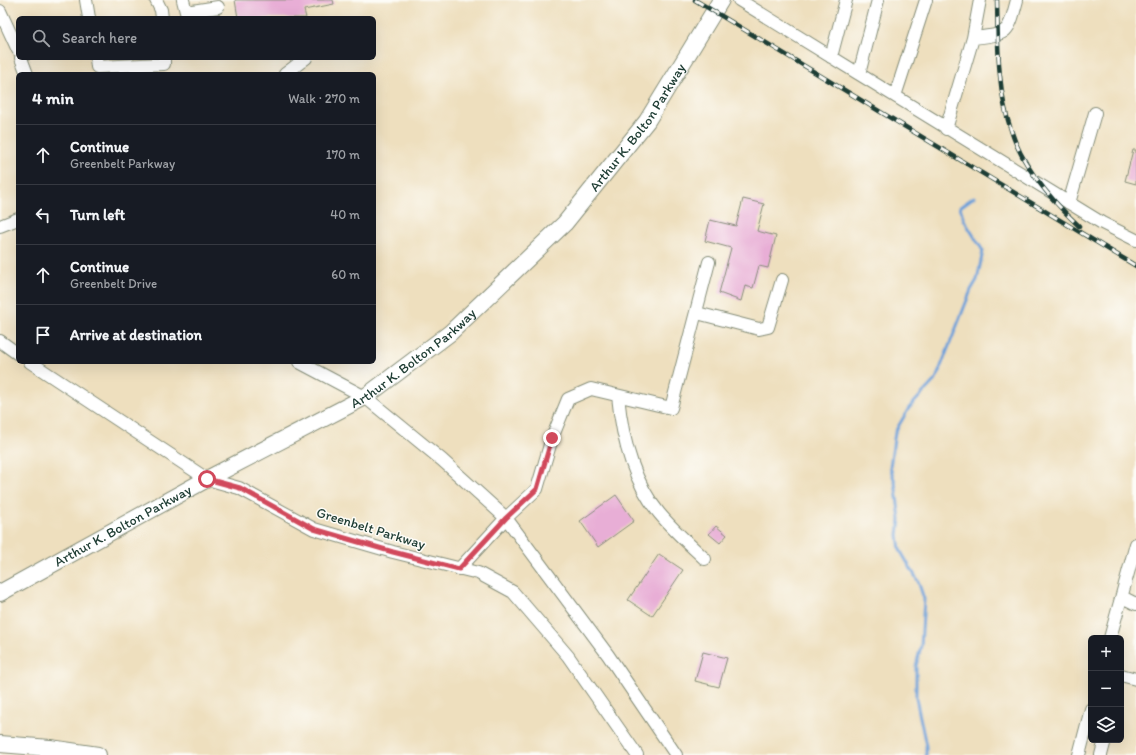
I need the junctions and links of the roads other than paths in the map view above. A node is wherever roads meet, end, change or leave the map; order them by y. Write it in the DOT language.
graph roads {
  1 [pos="86,0"];
  2 [pos="156,0"];
  3 [pos="183,0"];
  4 [pos="721,0"];
  5 [pos="739,0"];
  6 [pos="846,0"];
  7 [pos="878,0"];
  8 [pos="926,0"];
  9 [pos="980,0"];
  10 [pos="1017,0"];
  11 [pos="218,8"];
  12 [pos="0,11"];
  13 [pos="89,16"];
  14 [pos="162,16"];
  15 [pos="973,38"];
  16 [pos="16,46"];
  17 [pos="831,57"];
  18 [pos="22,60"];
  19 [pos="96,60"];
  20 [pos="164,60"];
  21 [pos="303,60"];
  22 [pos="26,72"];
  23 [pos="288,72"];
  24 [pos="859,74"];
  25 [pos="895,96"];
  26 [pos="1095,114"];
  27 [pos="946,129"];
  28 [pos="1069,203"];
  29 [pos="16,220"];
  30 [pos="0,226"];
  31 [pos="1136,240"];
  32 [pos="709,262"];
  33 [pos="782,280"];
  34 [pos="696,313"];
  35 [pos="0,341"];
  36 [pos="16,353"];
  37 [pos="33,364"];
  38 [pos="303,364"];
  39 [pos="618,396"];
  40 [pos="365,397"];
  41 [pos="207,479"];
  42 [pos="506,518"];
  43 [pos="1136,544"];
  44 [pos="705,559"];
  45 [pos="459,569"];
  46 [pos="0,593"];
  47 [pos="1122,597"];
  48 [pos="1136,604"];
  49 [pos="1111,635"];
  50 [pos="1124,676"];
  51 [pos="1136,679"];
  52 [pos="1088,720"];
  53 [pos="1104,743"];
  54 [pos="0,744"];
  55 [pos="98,755"];
  56 [pos="637,755"];
  57 [pos="676,755"];
  58 [pos="1079,755"];
  59 [pos="1101,755"];
  1 -- 13 [label="street"];
  2 -- 14 [label="street"];
  3 -- 11 [label="street"];
  4 -- 40 [label="main road, Arthur K. Bolton Parkway"];
  5 -- 17 [label="street"];
  6 -- 17 [label="street"];
  7 -- 24 [label="street"];
  8 -- 25 [label="street"];
  9 -- 15 [label="street"];
  10 -- 15 [label="street"];
  12 -- 16 [label="street"];
  15 -- 27 [label="street"];
  17 -- 24 [label="street"];
  18 -- 22 [label="street"];
  19 -- 20 [label="street"];
  21 -- 23 [label="street"];
  24 -- 25 [label="street"];
  25 -- 27 [label="street"];
  26 -- 28 [label="street"];
  27 -- 28 [label="street"];
  28 -- 31 [label="street"];
  29 -- 30 [label="street"];
  32 -- 34 [label="street"];
  33 -- 34 [label="street"];
  34 -- 39 [label="street"];
  35 -- 36 [label="street"];
  37 -- 41 [label="street, Greenbelt Parkway"];
  38 -- 40 [label="street"];
  39 -- 42 [label="street"];
  39 -- 44 [label="street"];
  40 -- 41 [label="main road, Arthur K. Bolton Parkway"];
  40 -- 42 [label="street"];
  41 -- 45 [label="street, Greenbelt Parkway"];
  41 -- 46 [label="main road, Arthur K. Bolton Parkway"];
  42 -- 45 [label="street"];
  42 -- 57 [label="street"];
  43 -- 47 [label="street"];
  45 -- 56 [label="street, Greenbelt Parkway"];
  47 -- 48 [label="street"];
  47 -- 49 [label="street"];
  50 -- 51 [label="street"];
  52 -- 58 [label="street"];
  53 -- 59 [label="street"];
  54 -- 55 [label="main road"];
}
